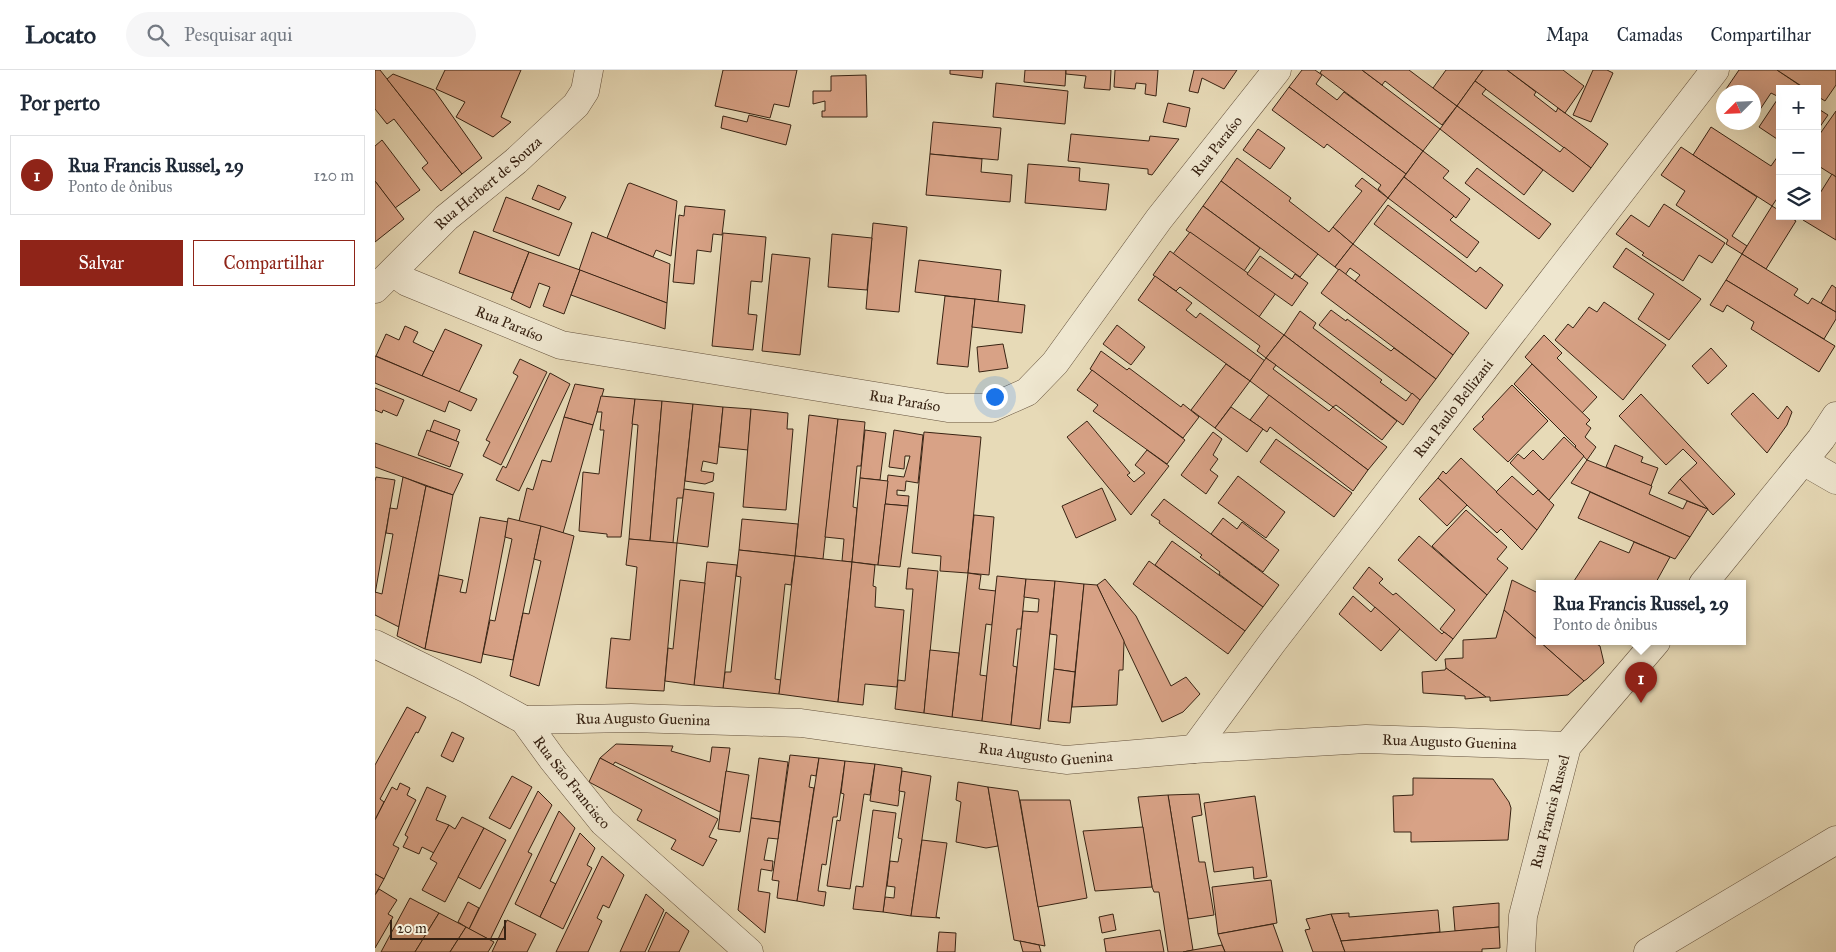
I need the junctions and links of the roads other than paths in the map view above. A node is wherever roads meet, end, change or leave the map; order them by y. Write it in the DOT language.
graph roads {
  1 [pos="589,70"];
  2 [pos="1277,70"];
  3 [pos="1706,73"];
  4 [pos="384,280"];
  5 [pos="1836,416"];
  6 [pos="1803,461"];
  7 [pos="1836,480"];
  8 [pos="1706,580"];
  9 [pos="375,644"];
  10 [pos="1653,645"];
  11 [pos="525,720"];
  12 [pos="1567,746"];
  13 [pos="1194,749"];
  14 [pos="1836,840"];
  15 [pos="749,952"];
  16 [pos="1521,952"];
  17 [pos="1648,952"];
  1 -- 4 [label="street, Rua Herbert de Souza"];
  2 -- 4 [label="street, Rua Paraíso"];
  3 -- 13 [label="street, Rua Paulo Bellizani"];
  5 -- 6 [label="street"];
  6 -- 7 [label="street"];
  6 -- 8 [label="street"];
  9 -- 11 [label="street, Rua São Francisco"];
  10 -- 12 [label="street, Rua Francis Russel"];
  11 -- 13 [label="street, Rua Augusto Guenina"];
  11 -- 15 [label="street, Rua São Francisco"];
  12 -- 13 [label="street, Rua Augusto Guenina"];
  12 -- 16 [label="street, Rua Francis Russel"];
  14 -- 17 [label="street"];
}
